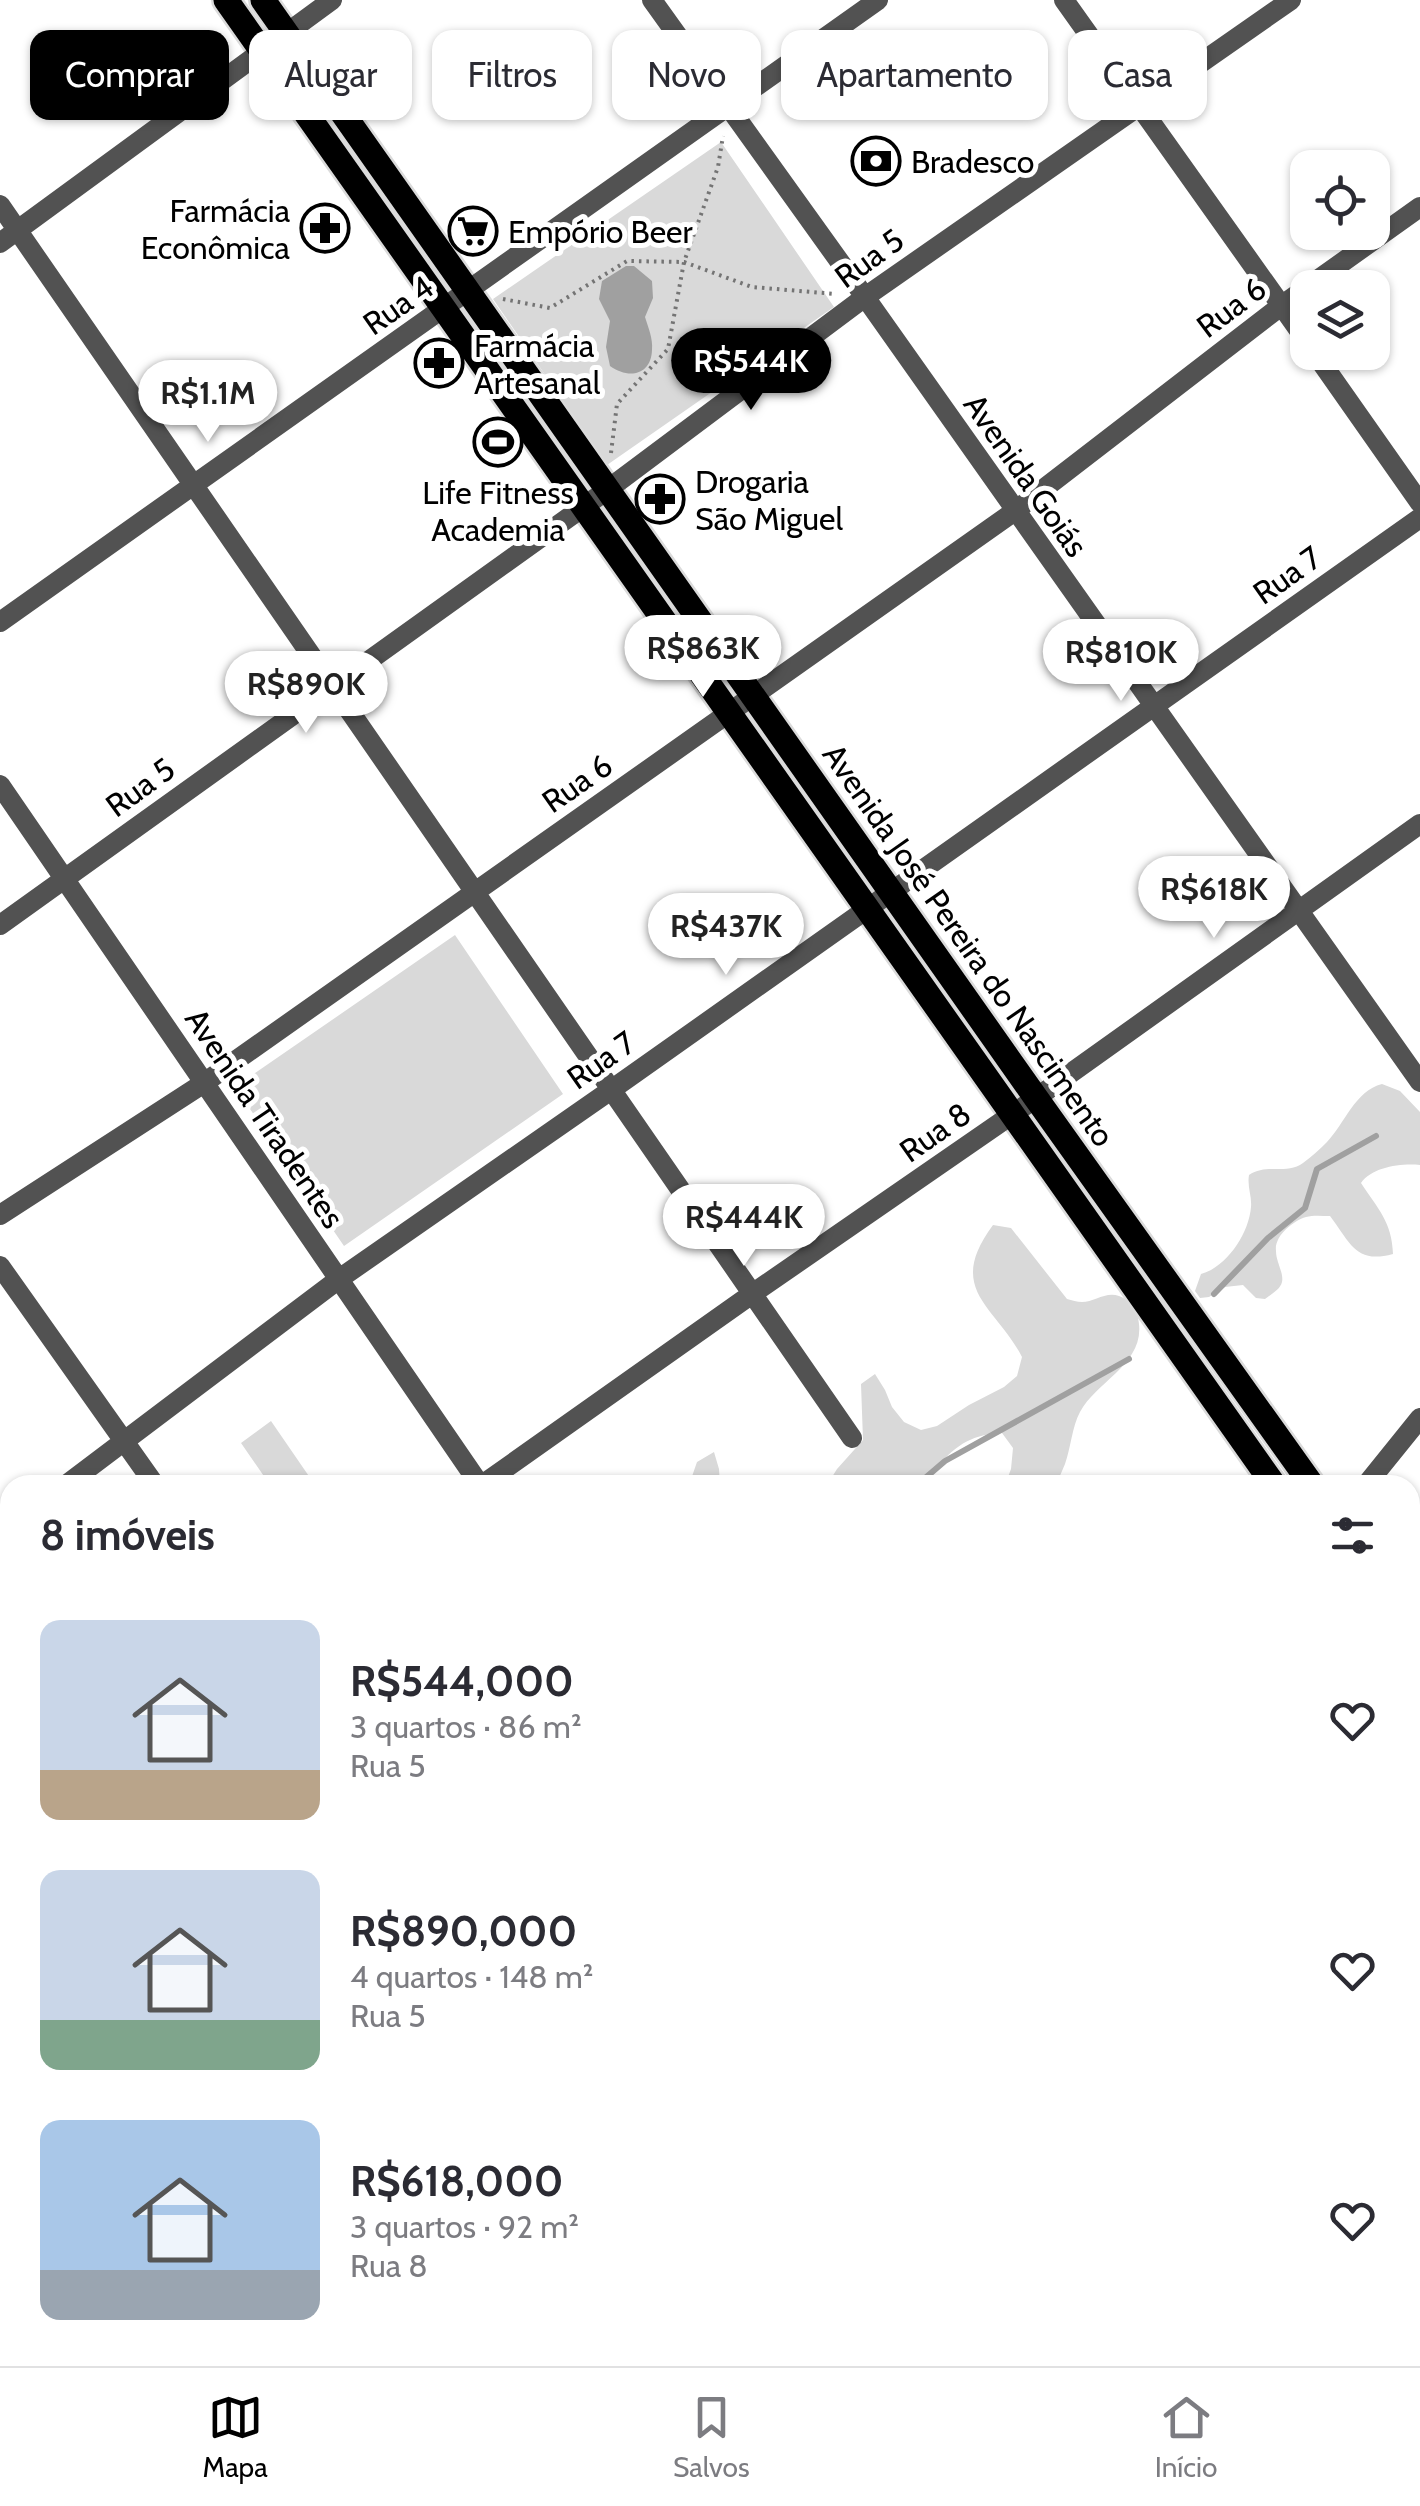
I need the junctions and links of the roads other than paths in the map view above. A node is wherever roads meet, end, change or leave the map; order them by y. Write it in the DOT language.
graph roads {
  1 [pos="226,0"];
  2 [pos="263,0"];
  3 [pos="332,0"];
  4 [pos="652,0"];
  5 [pos="878,0"];
  6 [pos="1064,0"];
  7 [pos="1291,0"];
  8 [pos="284,30"];
  9 [pos="290,30"];
  10 [pos="673,30"];
  11 [pos="1085,30"];
  12 [pos="249,33"];
  13 [pos="1207,58"];
  14 [pos="249,59"];
  15 [pos="761,83"];
  16 [pos="310,120"];
  17 [pos="347,120"];
  18 [pos="710,120"];
  19 [pos="737,120"];
  20 [pos="1118,120"];
  21 [pos="1148,120"];
  22 [pos="0,205"];
  23 [pos="1420,206"];
  24 [pos="9,237"];
  25 [pos="467,292"];
  26 [pos="865,297"];
  27 [pos="1281,306"];
  28 [pos="444,309"];
  29 [pos="1290,318"];
  30 [pos="1327,370"];
  31 [pos="194,486"];
  32 [pos="607,490"];
  33 [pos="1420,503"];
  34 [pos="584,507"];
  35 [pos="1015,511"];
  36 [pos="1420,518"];
  37 [pos="0,622"];
  38 [pos="333,686"];
  39 [pos="753,696"];
  40 [pos="1154,706"];
  41 [pos="729,712"];
  42 [pos="0,785"];
  43 [pos="1420,824"];
  44 [pos="64,879"];
  45 [pos="474,892"];
  46 [pos="891,892"];
  47 [pos="867,908"];
  48 [pos="1299,911"];
  49 [pos="0,925"];
  50 [pos="1420,1082"];
  51 [pos="204,1083"];
  52 [pos="612,1090"];
  53 [pos="1036,1098"];
  54 [pos="1013,1115"];
  55 [pos="0,1215"];
  56 [pos="0,1266"];
  57 [pos="339,1280"];
  58 [pos="752,1294"];
  59 [pos="1196,1322"];
  60 [pos="1173,1341"];
  61 [pos="1420,1418"];
  62 [pos="852,1438"];
  63 [pos="125,1443"];
  64 [pos="80,1475"];
  65 [pos="148,1475"];
  66 [pos="474,1475"];
  67 [pos="495,1475"];
  68 [pos="1267,1475"];
  69 [pos="1305,1475"];
  70 [pos="1374,1475"];
  1 -- 12 [label="main road, Avenida José Pereira do Nascimento"];
  2 -- 8 [label="main road, Avenida José Pereira do Nascimento"];
  3 -- 9 [label="street"];
  4 -- 10 [label="street, Avenida Goiás"];
  5 -- 15 [label="street, Rua 4"];
  6 -- 11 [label="street"];
  7 -- 13 [label="street, Rua 5"];
  14 -- 24 [label="street"];
  16 -- 28 [label="main road, Avenida José Pereira do Nascimento"];
  17 -- 25 [label="main road, Avenida José Pereira do Nascimento"];
  18 -- 25 [label="street, Rua 4"];
  19 -- 26 [label="street, Avenida Goiás"];
  20 -- 26 [label="street, Rua 5"];
  21 -- 27 [label="street"];
  22 -- 24 [label="street"];
  23 -- 27 [label="street, Rua 6"];
  24 -- 31 [label="street"];
  25 -- 28 [label="street, Rua 4"];
  25 -- 32 [label="main road, Avenida José Pereira do Nascimento"];
  26 -- 32 [label="street, Rua 5"];
  26 -- 35 [label="street, Avenida Goiás"];
  27 -- 29 [label="street"];
  27 -- 35 [label="street, Rua 6"];
  28 -- 31 [label="street, Rua 4"];
  28 -- 34 [label="main road, Avenida José Pereira do Nascimento"];
  30 -- 33 [label="street"];
  31 -- 37 [label="street, Rua 4"];
  31 -- 38 [label="street"];
  32 -- 34 [label="street, Rua 5"];
  32 -- 39 [label="main road, Avenida José Pereira do Nascimento"];
  34 -- 38 [label="street, Rua 5"];
  34 -- 41 [label="main road, Avenida José Pereira do Nascimento"];
  35 -- 39 [label="street, Rua 6"];
  35 -- 40 [label="street, Avenida Goiás"];
  36 -- 40 [label="street, Rua 7"];
  38 -- 44 [label="street, Rua 5"];
  38 -- 45 [label="street"];
  39 -- 41 [label="street, Rua 6"];
  39 -- 46 [label="main road, Avenida José Pereira do Nascimento"];
  40 -- 46 [label="street, Rua 7"];
  40 -- 48 [label="street, Avenida Goiás"];
  41 -- 45 [label="street, Rua 6"];
  41 -- 47 [label="main road, Avenida José Pereira do Nascimento"];
  42 -- 44 [label="street, Avenida Tiradentes"];
  43 -- 48 [label="street, Rua 8"];
  44 -- 49 [label="street, Rua 5"];
  44 -- 51 [label="street, Avenida Tiradentes"];
  45 -- 51 [label="street, Rua 6"];
  45 -- 52 [label="street"];
  46 -- 47 [label="street, Rua 7"];
  46 -- 53 [label="main road, Avenida José Pereira do Nascimento"];
  47 -- 52 [label="street, Rua 7"];
  47 -- 54 [label="main road, Avenida José Pereira do Nascimento"];
  48 -- 50 [label="street, Avenida Goiás"];
  48 -- 53 [label="street, Rua 8"];
  51 -- 55 [label="street, Rua 6"];
  51 -- 57 [label="street, Avenida Tiradentes"];
  52 -- 57 [label="street, Rua 7"];
  52 -- 58 [label="street"];
  53 -- 54 [label="street, Rua 8"];
  53 -- 59 [label="main road, Avenida José Pereira do Nascimento"];
  54 -- 58 [label="street, Rua 8"];
  54 -- 60 [label="main road, Avenida José Pereira do Nascimento"];
  56 -- 63 [label="street"];
  57 -- 63 [label="street, Rua 7"];
  57 -- 66 [label="street, Avenida Tiradentes"];
  58 -- 62 [label="street"];
  58 -- 67 [label="street, Rua 8"];
  59 -- 60 [label="main road"];
  59 -- 69 [label="main road, Avenida José Pereira do Nascimento"];
  60 -- 68 [label="main road, Avenida José Pereira do Nascimento"];
  61 -- 70 [label="street"];
  63 -- 64 [label="street, Rua 7"];
  63 -- 65 [label="street"];
}
